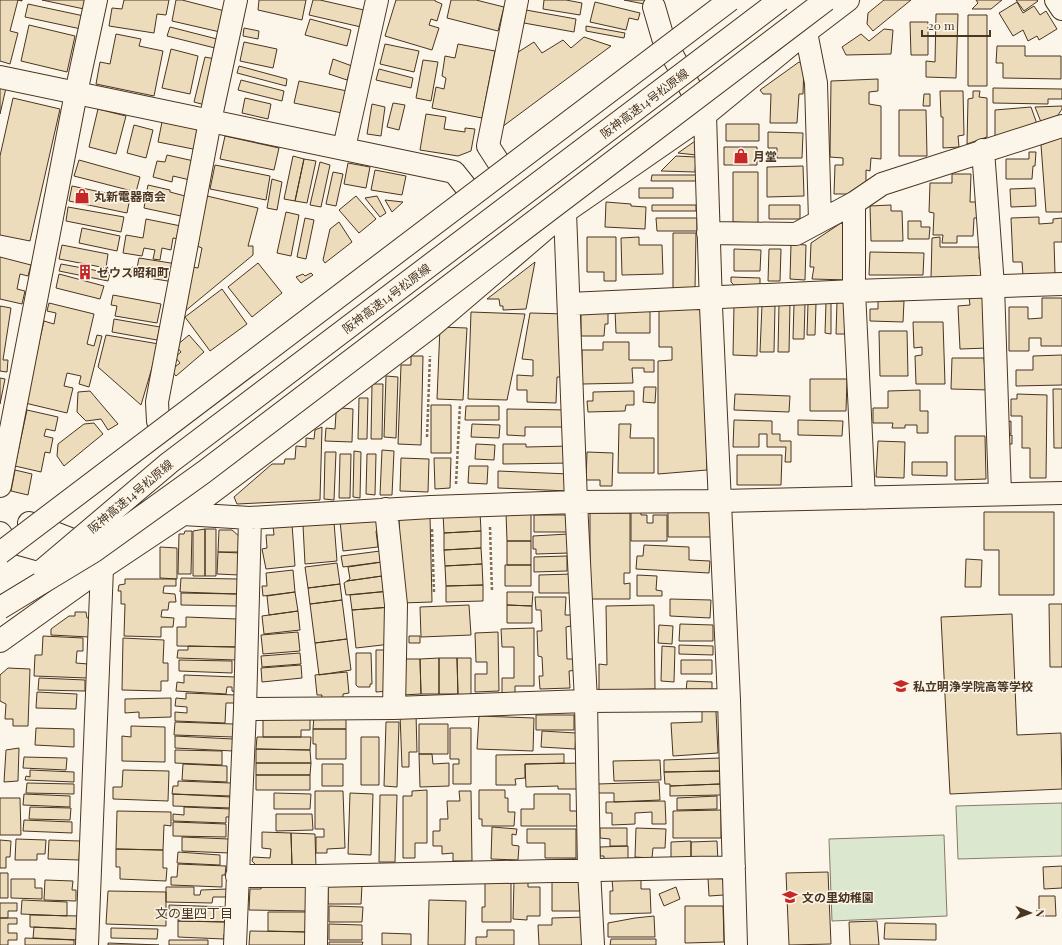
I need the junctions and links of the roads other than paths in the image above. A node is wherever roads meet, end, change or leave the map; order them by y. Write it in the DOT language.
graph roads {
  1 [pos="96,0"];
  2 [pos="236,0"];
  3 [pos="377,0"];
  4 [pos="517,0"];
  5 [pos="713,0"];
  6 [pos="730,0"];
  7 [pos="780,0"];
  8 [pos="826,0"];
  9 [pos="848,0"];
  10 [pos="1056,0"];
  11 [pos="654,7"];
  12 [pos="1062,9"];
  13 [pos="806,32"];
  14 [pos="663,38"];
  15 [pos="0,77"];
  16 [pos="76,93"];
  17 [pos="705,114"];
  18 [pos="210,121"];
  19 [pos="1062,126"];
  20 [pos="344,148"];
  21 [pos="984,150"];
  22 [pos="499,163"];
  23 [pos="466,187"];
  24 [pos="854,203"];
  25 [pos="565,212"];
  26 [pos="820,221"];
  27 [pos="708,233"];
  28 [pos="1062,284"];
  29 [pos="993,286"];
  30 [pos="854,291"];
  31 [pos="711,302"];
  32 [pos="569,304"];
  33 [pos="158,421"];
  34 [pos="0,486"];
  35 [pos="1062,493"];
  36 [pos="1000,494"];
  37 [pos="864,498"];
  38 [pos="720,501"];
  39 [pos="576,502"];
  40 [pos="386,509"];
  41 [pos="183,514"];
  42 [pos="250,518"];
  43 [pos="29,523"];
  44 [pos="1,542"];
  45 [pos="110,562"];
  46 [pos="0,607"];
  47 [pos="0,641"];
  48 [pos="729,700"];
  49 [pos="586,701"];
  50 [pos="394,708"];
  51 [pos="244,709"];
  52 [pos="734,867"];
  53 [pos="590,870"];
  54 [pos="238,876"];
  55 [pos="317,876"];
  56 [pos="87,945"];
  57 [pos="235,945"];
  58 [pos="316,945"];
  59 [pos="593,945"];
  60 [pos="736,945"];
  1 -- 16 [label="main road"];
  2 -- 18 [label="main road"];
  3 -- 20 [label="main road"];
  4 -- 22 [label="main road"];
  5 -- 14 [label="main road"];
  6 -- 44 [label="main road, bridge"];
  7 -- 46 [label="main road, 阪神高速14号松原線, bridge"];
  8 -- 46 [label="main road, bridge"];
  9 -- 13 [label="main road"];
  10 -- 12 [label="main road"];
  11 -- 14 [label="main road"];
  13 -- 17 [label="main road"];
  13 -- 26 [label="main road"];
  14 -- 17 [label="main road"];
  14 -- 22 [label="main road"];
  15 -- 16 [label="main road"];
  16 -- 18 [label="main road"];
  16 -- 34 [label="main road"];
  17 -- 25 [label="main road"];
  17 -- 27 [label="main road"];
  18 -- 20 [label="main road"];
  18 -- 33 [label="main road"];
  19 -- 21 [label="main road"];
  20 -- 23 [label="main road"];
  21 -- 24 [label="main road"];
  21 -- 29 [label="main road"];
  22 -- 23 [label="main road"];
  23 -- 33 [label="main road"];
  24 -- 26 [label="main road"];
  24 -- 30 [label="main road"];
  25 -- 32 [label="main road"];
  25 -- 41 [label="main road"];
  26 -- 27 [label="main road"];
  27 -- 31 [label="main road"];
  28 -- 29 [label="main road"];
  29 -- 30 [label="main road"];
  29 -- 36 [label="main road"];
  30 -- 31 [label="main road"];
  30 -- 37 [label="main road"];
  31 -- 32 [label="main road"];
  31 -- 38 [label="main road"];
  32 -- 39 [label="main road"];
  33 -- 43 [label="main road"];
  35 -- 36 [label="main road"];
  36 -- 37 [label="main road"];
  37 -- 38 [label="main road"];
  38 -- 39 [label="main road"];
  38 -- 48 [label="main road"];
  39 -- 40 [label="main road"];
  39 -- 49 [label="main road"];
  40 -- 42 [label="main road"];
  40 -- 50 [label="main road"];
  41 -- 42 [label="main road"];
  41 -- 45 [label="main road"];
  42 -- 51 [label="main road"];
  43 -- 44 [label="main road"];
  43 -- 45 [label="main road"];
  44 -- 45 [label="main road"];
  45 -- 47 [label="main road"];
  45 -- 56 [label="main road"];
  48 -- 49 [label="main road"];
  48 -- 52 [label="main road"];
  49 -- 50 [label="main road"];
  49 -- 53 [label="main road"];
  50 -- 51 [label="main road"];
  51 -- 54 [label="main road"];
  52 -- 53 [label="main road"];
  52 -- 60 [label="main road"];
  53 -- 55 [label="main road"];
  53 -- 59 [label="main road"];
  54 -- 55 [label="main road"];
  54 -- 57 [label="main road"];
  55 -- 58 [label="main road"];
}
